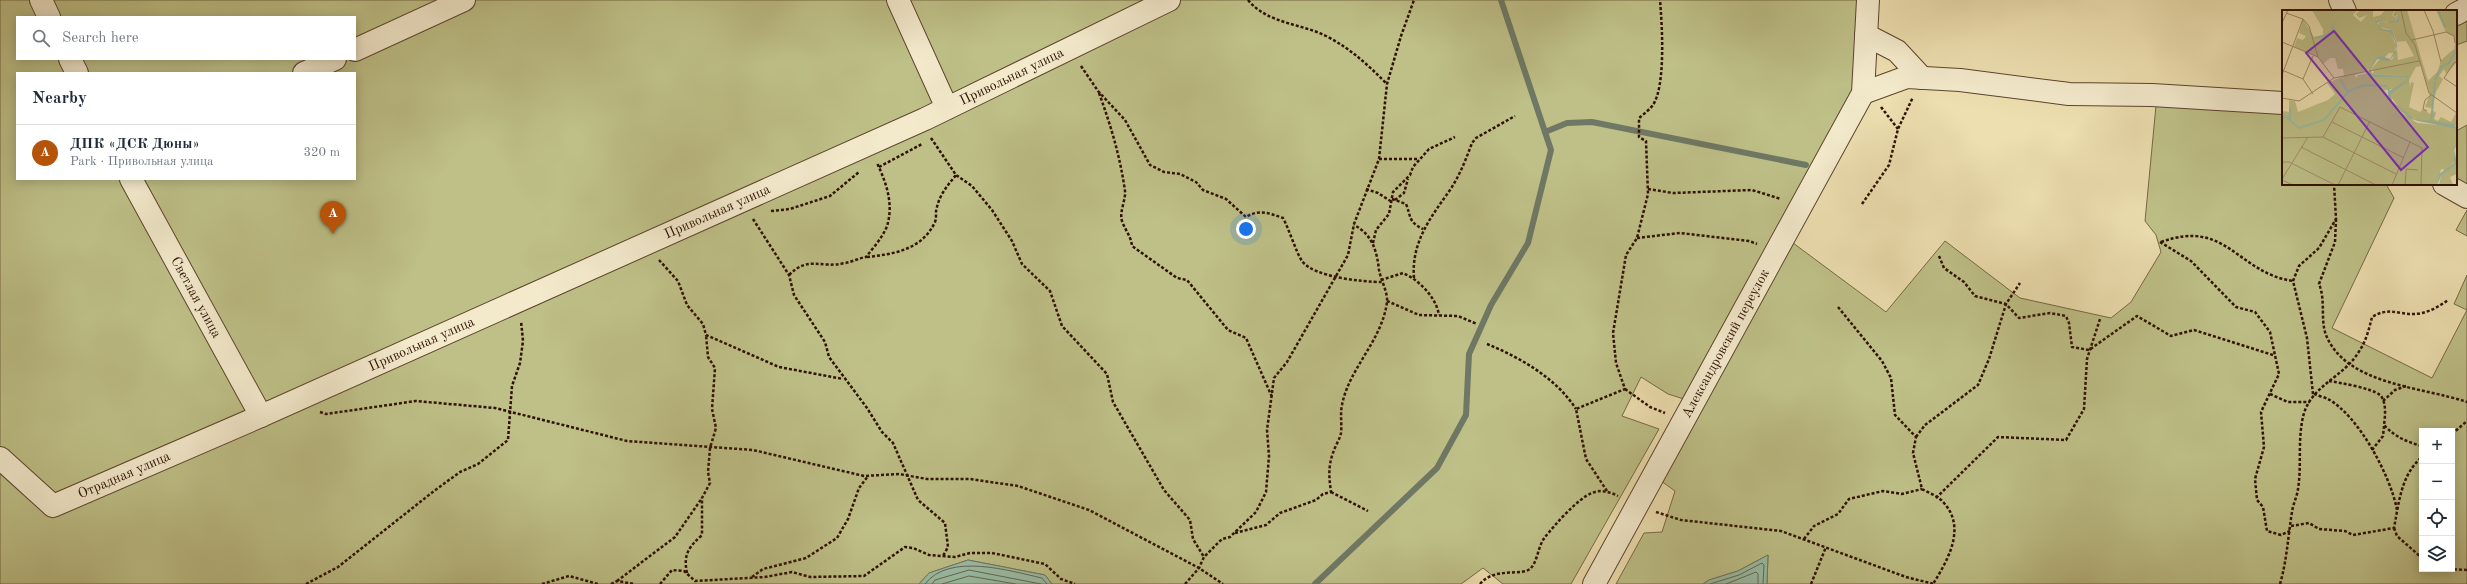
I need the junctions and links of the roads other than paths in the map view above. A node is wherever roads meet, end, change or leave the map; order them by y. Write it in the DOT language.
graph roads {
  1 [pos="41,0"];
  2 [pos="464,0"];
  3 [pos="898,0"];
  4 [pos="1169,0"];
  5 [pos="1868,0"];
  6 [pos="2340,0"];
  7 [pos="2467,8"];
  8 [pos="2345,10"];
  9 [pos="2457,13"];
  10 [pos="49,16"];
  11 [pos="1866,35"];
  12 [pos="356,50"];
  13 [pos="70,60"];
  14 [pos="333,60"];
  15 [pos="76,72"];
  16 [pos="306,72"];
  17 [pos="1922,78"];
  18 [pos="1863,96"];
  19 [pos="2282,103"];
  20 [pos="947,108"];
  21 [pos="132,180"];
  22 [pos="2446,185"];
  23 [pos="2467,197"];
  24 [pos="261,416"];
  25 [pos="0,458"];
  26 [pos="1594,584"];
  1 -- 10 [label="street"];
  2 -- 12 [label="street"];
  3 -- 20 [label="street"];
  4 -- 20 [label="street, Привольная улица"];
  5 -- 11 [label="street"];
  6 -- 8 [label="street"];
  7 -- 9 [label="street"];
  11 -- 17 [label="street"];
  11 -- 18 [label="street"];
  13 -- 15 [label="street"];
  14 -- 16 [label="street"];
  17 -- 18 [label="street"];
  17 -- 19 [label="street"];
  18 -- 26 [label="street, Александровский переулок"];
  20 -- 24 [label="street, Привольная улица"];
  21 -- 24 [label="street, Светлая улица"];
  22 -- 23 [label="street"];
  24 -- 25 [label="street, Отрадная улица"];
}
